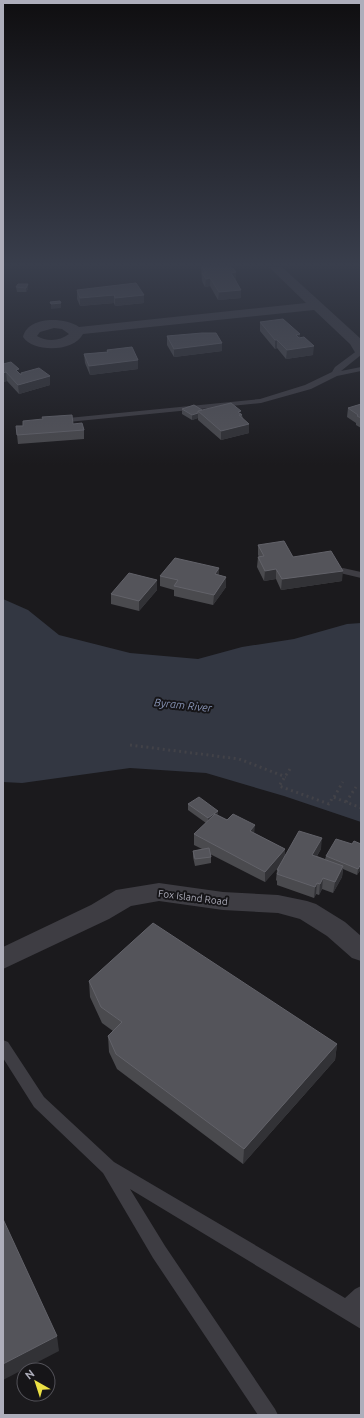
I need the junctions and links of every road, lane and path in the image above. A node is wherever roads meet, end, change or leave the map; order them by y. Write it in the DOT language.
graph roads {
  1 [pos="346,333"];
  2 [pos="361,352"];
  3 [pos="361,369"];
  4 [pos="336,374"];
  5 [pos="53,422"];
  6 [pos="342,570"];
  7 [pos="361,575"];
  8 [pos="130,745"];
  9 [pos="290,769"];
  10 [pos="286,776"];
  11 [pos="343,782"];
  12 [pos="356,787"];
  13 [pos="334,797"];
  14 [pos="346,802"];
  15 [pos="361,808"];
  16 [pos="361,951"];
  17 [pos="3,959"];
  18 [pos="3,1046"];
  19 [pos="108,1168"];
  20 [pos="361,1295"];
  21 [pos="347,1309"];
  22 [pos="361,1320"];
  23 [pos="269,1415"];
  1 -- 2 [label="street"];
  2 -- 4 [label="lane"];
  3 -- 4 [label="lane"];
  4 -- 5 [label="lane"];
  6 -- 7 [label="lane"];
  8 -- 10 [label="path"];
  9 -- 10 [label="path"];
  10 -- 13 [label="path"];
  11 -- 13 [label="path"];
  12 -- 14 [label="path"];
  13 -- 14 [label="path"];
  14 -- 15 [label="path"];
  16 -- 17 [label="street, Fox Island Road"];
  18 -- 19 [label="lane"];
  19 -- 21 [label="lane"];
  19 -- 23 [label="lane"];
  20 -- 21 [label="lane"];
  21 -- 22 [label="lane"];
}
